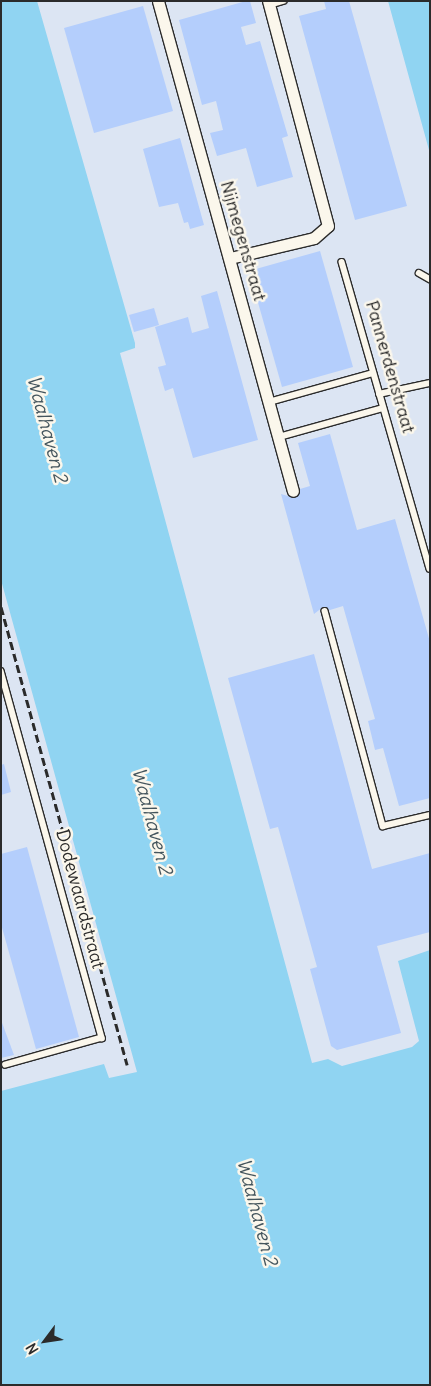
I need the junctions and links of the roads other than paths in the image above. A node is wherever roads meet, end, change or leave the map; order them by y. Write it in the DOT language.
graph roads {
  1 [pos="158,1"];
  2 [pos="283,1"];
  3 [pos="268,3"];
  4 [pos="230,258"];
  5 [pos="342,262"];
  6 [pos="420,273"];
  7 [pos="430,279"];
  8 [pos="373,373"];
  9 [pos="430,383"];
  10 [pos="379,394"];
  11 [pos="269,402"];
  12 [pos="384,408"];
  13 [pos="279,437"];
  14 [pos="293,491"];
  15 [pos="430,569"];
  16 [pos="325,611"];
  17 [pos="1,671"];
  18 [pos="430,815"];
  19 [pos="6,1065"];
  1 -- 4 [label="street, Nijmegenstraat"];
  2 -- 3 [label="lane"];
  3 -- 4 [label="street"];
  4 -- 11 [label="street, Nijmegenstraat"];
  5 -- 8 [label="lane, Pannerdenstraat"];
  6 -- 7 [label="lane"];
  8 -- 10 [label="lane, Pannerdenstraat"];
  8 -- 11 [label="lane"];
  9 -- 10 [label="lane"];
  10 -- 12 [label="lane, Pannerdenstraat"];
  11 -- 13 [label="street, Nijmegenstraat"];
  12 -- 13 [label="lane"];
  12 -- 15 [label="lane, Pannerdenstraat"];
  13 -- 14 [label="street, Nijmegenstraat"];
  16 -- 18 [label="lane"];
  17 -- 19 [label="lane, Dodewaardstraat"];
}
